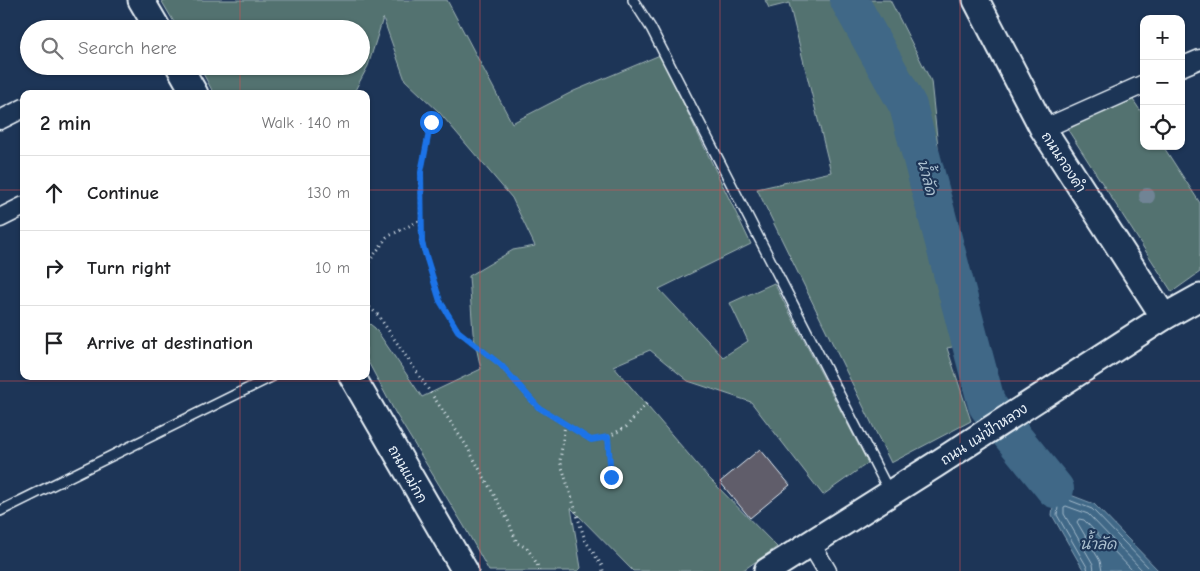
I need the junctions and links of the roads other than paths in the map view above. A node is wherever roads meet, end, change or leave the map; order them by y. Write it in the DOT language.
graph roads {
  1 [pos="141,0"];
  2 [pos="633,0"];
  3 [pos="976,0"];
  4 [pos="153,20"];
  5 [pos="1200,59"];
  6 [pos="1185,65"];
  7 [pos="184,75"];
  8 [pos="1140,86"];
  9 [pos="192,90"];
  10 [pos="20,110"];
  11 [pos="0,120"];
  12 [pos="1043,129"];
  13 [pos="20,208"];
  14 [pos="0,218"];
  15 [pos="1198,302"];
  16 [pos="1164,317"];
  17 [pos="265,380"];
  18 [pos="354,380"];
  19 [pos="891,493"];
  20 [pos="0,511"];
  21 [pos="811,544"];
  22 [pos="465,571"];
  23 [pos="767,571"];
  24 [pos="827,571"];
  1 -- 4 [label="street"];
  2 -- 19 [label="lane"];
  3 -- 12 [label="street, ถนนกองคำ"];
  5 -- 6 [label="street"];
  7 -- 9 [label="street"];
  8 -- 12 [label="street"];
  10 -- 11 [label="street"];
  12 -- 16 [label="street, ถนนกองคำ"];
  13 -- 14 [label="street"];
  15 -- 16 [label="street, ถนน แม่ฟ้าหลวง"];
  16 -- 19 [label="street, ถนน แม่ฟ้าหลวง"];
  17 -- 20 [label="lane"];
  18 -- 22 [label="street, ถนนแม่กก"];
  19 -- 21 [label="street, ถนน แม่ฟ้าหลวง"];
  21 -- 23 [label="street, ถนน แม่ฟ้าหลวง"];
  21 -- 24 [label="street"];
}
